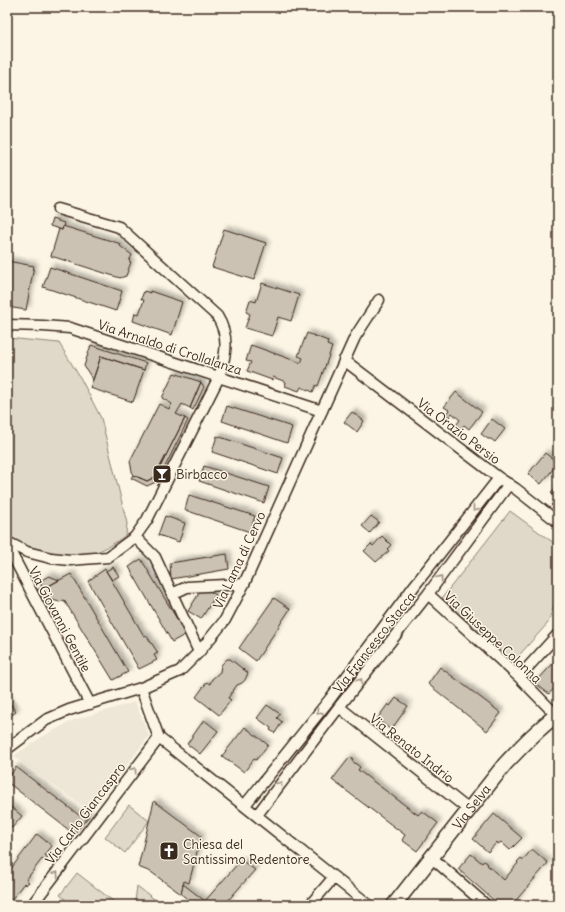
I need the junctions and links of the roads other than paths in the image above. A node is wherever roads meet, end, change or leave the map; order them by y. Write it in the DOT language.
graph roads {
  1 [pos="58,209"];
  2 [pos="379,300"];
  3 [pos="7,325"];
  4 [pos="344,360"];
  5 [pos="219,377"];
  6 [pos="322,411"];
  7 [pos="499,478"];
  8 [pos="509,484"];
  9 [pos="558,522"];
  10 [pos="135,537"];
  11 [pos="7,542"];
  12 [pos="7,545"];
  13 [pos="244,584"];
  14 [pos="172,594"];
  15 [pos="428,594"];
  16 [pos="558,634"];
  17 [pos="199,652"];
  18 [pos="518,677"];
  19 [pos="141,688"];
  20 [pos="90,704"];
  21 [pos="339,707"];
  22 [pos="558,715"];
  23 [pos="159,738"];
  24 [pos="7,749"];
  25 [pos="245,805"];
  26 [pos="468,810"];
  27 [pos="257,815"];
  28 [pos="431,857"];
  29 [pos="334,877"];
  30 [pos="32,905"];
  31 [pos="310,905"];
  32 [pos="369,905"];
  33 [pos="394,905"];
  34 [pos="486,905"];
  1 -- 5 [label="street"];
  2 -- 4 [label="street, Via Lama di Cervo"];
  3 -- 5 [label="street, Via Arnaldo di Crollalanza"];
  4 -- 6 [label="street, Via Lama di Cervo"];
  4 -- 7 [label="street, Via Orazio Persio"];
  5 -- 6 [label="street, Via Arnaldo di Crollalanza"];
  5 -- 10 [label="street"];
  6 -- 13 [label="street, Via Lama di Cervo"];
  7 -- 8 [label="street, Via Orazio Persio"];
  7 -- 25 [label="street, Via Francesco Stacca, one-way"];
  8 -- 9 [label="street, Via Orazio Persio"];
  15 -- 8 [label="street, Via Francesco Stacca, one-way"];
  10 -- 11 [label="street"];
  10 -- 14 [label="street"];
  12 -- 20 [label="street, Via Giovanni Gentile"];
  13 -- 14 [label="street"];
  13 -- 17 [label="street, Via Lama di Cervo"];
  14 -- 17 [label="street"];
  15 -- 18 [label="street, Via Giuseppe Colonna"];
  21 -- 15 [label="street, Via Francesco Stacca, one-way"];
  16 -- 18 [label="street"];
  17 -- 19 [label="street, Via Lama di Cervo"];
  18 -- 22 [label="street, Via Giuseppe Colonna"];
  19 -- 20 [label="street, Via Lama di Cervo"];
  19 -- 23 [label="street"];
  20 -- 24 [label="street, Via Lama di Cervo"];
  21 -- 26 [label="street, Via Renato Indrio"];
  27 -- 21 [label="street, Via Francesco Stacca, one-way"];
  22 -- 26 [label="street, Via Selva"];
  23 -- 25 [label="street"];
  30 -- 23 [label="street, Via Carlo Giancaspro, one-way"];
  25 -- 27 [label="street"];
  26 -- 28 [label="street, Via Selva"];
  27 -- 29 [label="street"];
  28 -- 33 [label="street, Via Selva"];
  28 -- 34 [label="street"];
  29 -- 31 [label="street"];
  29 -- 32 [label="street"];
}
